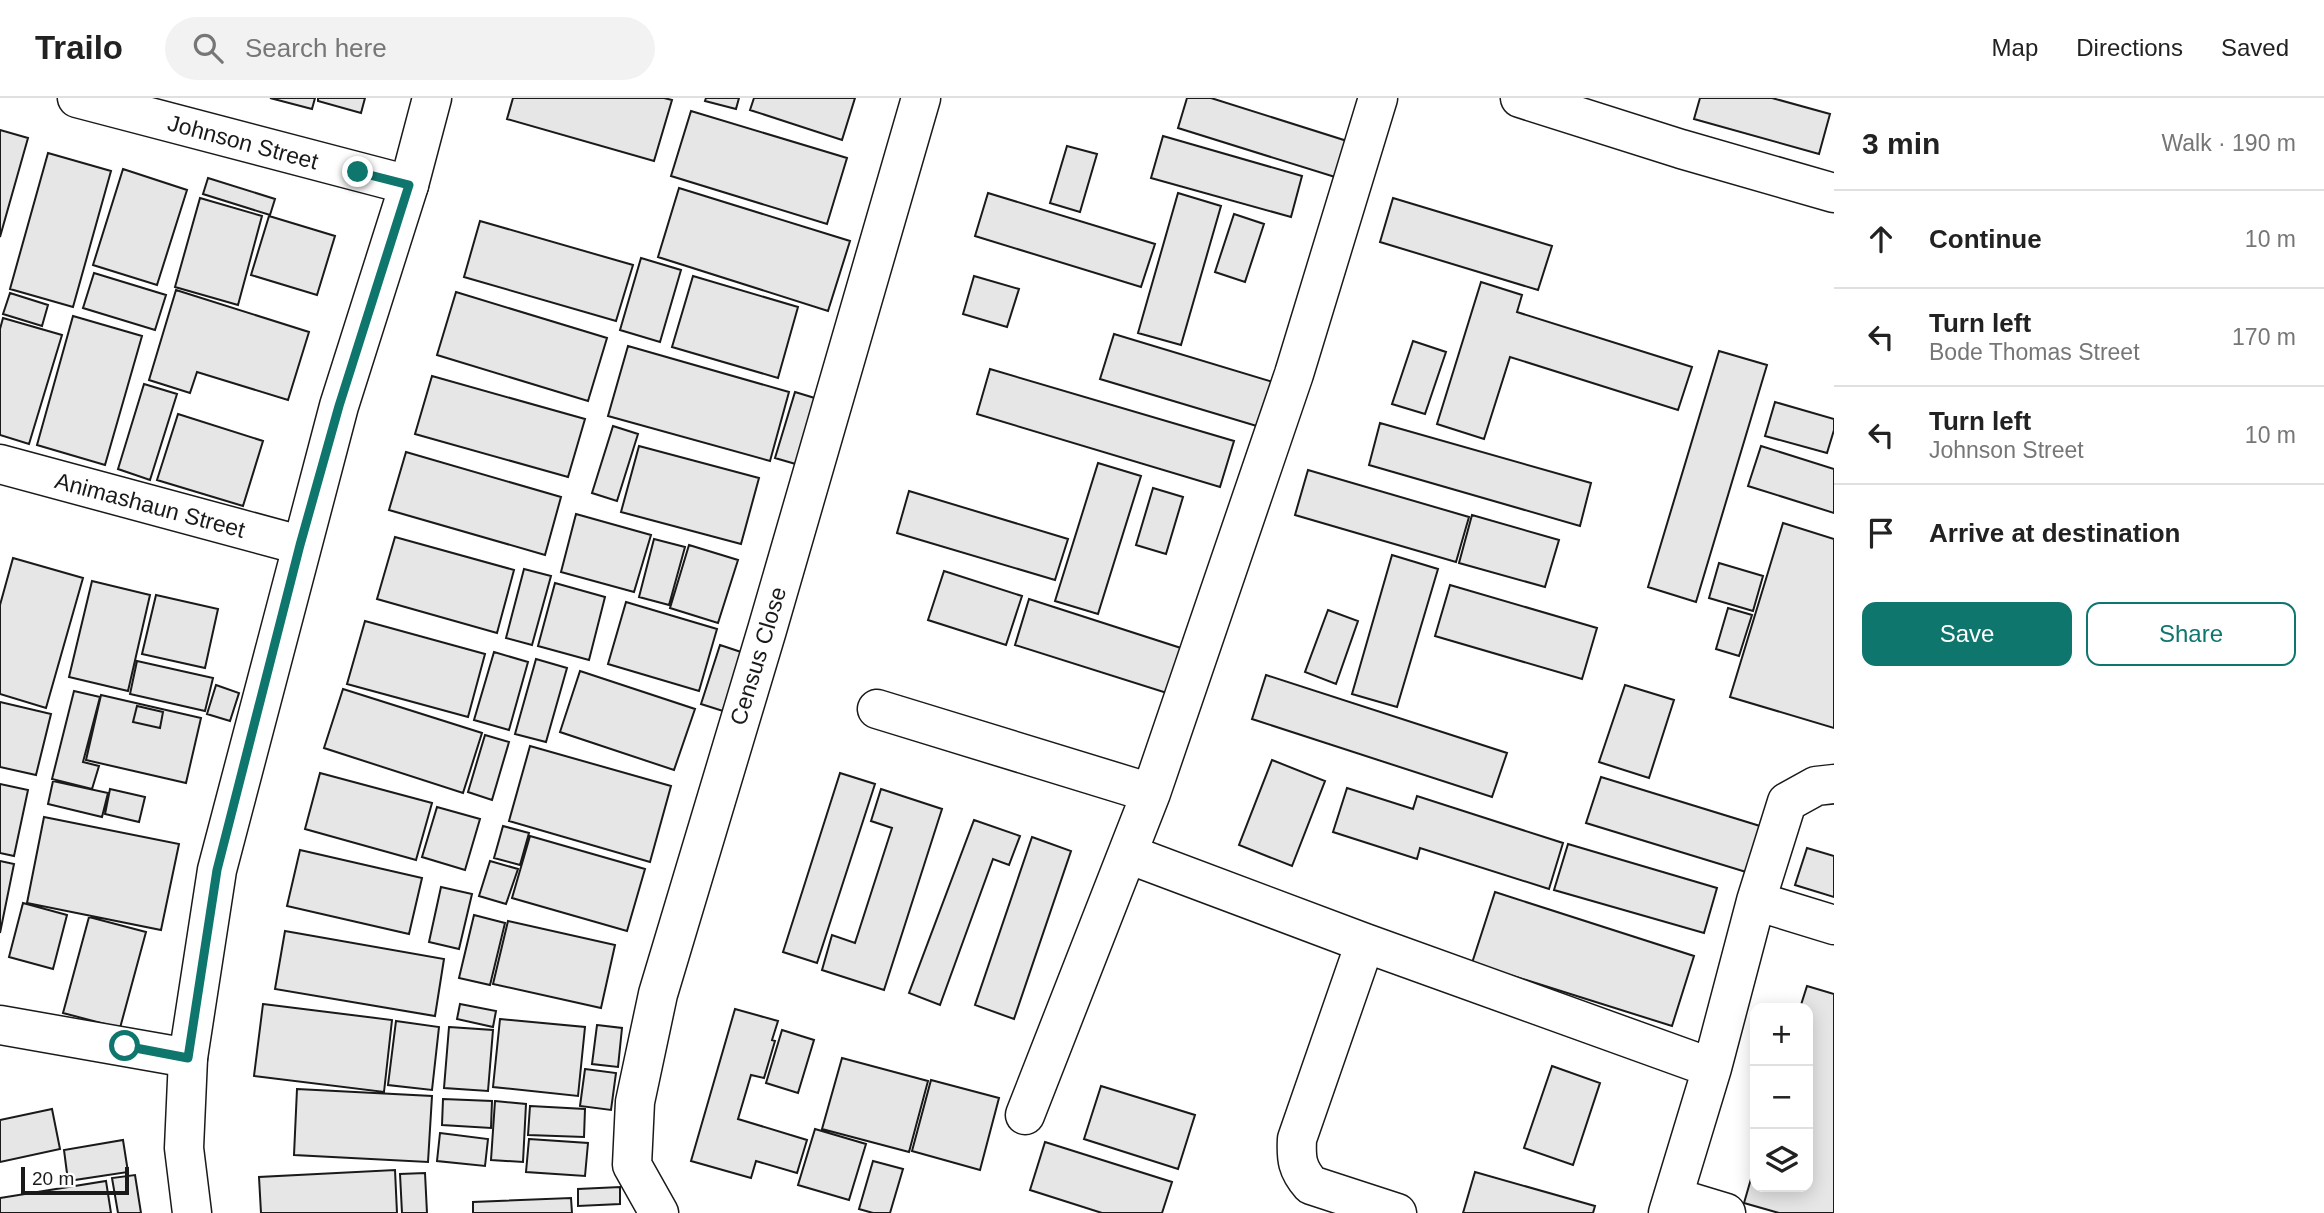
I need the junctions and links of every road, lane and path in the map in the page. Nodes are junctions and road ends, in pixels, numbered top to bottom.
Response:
1 (77, 98) edge
2 (432, 98) edge
3 (920, 98) edge
4 (1378, 98) edge
5 (1520, 98) edge
6 (1574, 106) edge
7 (409, 185) junction
8 (1834, 193) edge
9 (0, 464) edge
10 (300, 545) junction
11 (877, 709) dead end
12 (1834, 784) edge
13 (1152, 793) junction
14 (1128, 854) junction
15 (1756, 901) junction
16 (1834, 925) edge
17 (1365, 943) junction
18 (0, 1025) edge
19 (188, 1058) junction
20 (1712, 1069) junction
21 (1025, 1115) dead end
22 (1671, 1205) edge
23 (192, 1213) edge
24 (659, 1213) edge
25 (1398, 1213) edge
26 (1726, 1213) edge

1 - 7 street, Johnson Street
2 - 7 street
3 - 24 street, Census Close
4 - 13 street
5 - 6 street
6 - 8 street
7 - 10 street
9 - 10 street, Animashaun Street
10 - 19 street
11 - 13 street
12 - 15 street
13 - 14 street
14 - 17 street
14 - 21 street
15 - 16 street
15 - 20 street
17 - 20 street
17 - 25 street
18 - 19 street
19 - 23 street
20 - 22 street
22 - 26 street

